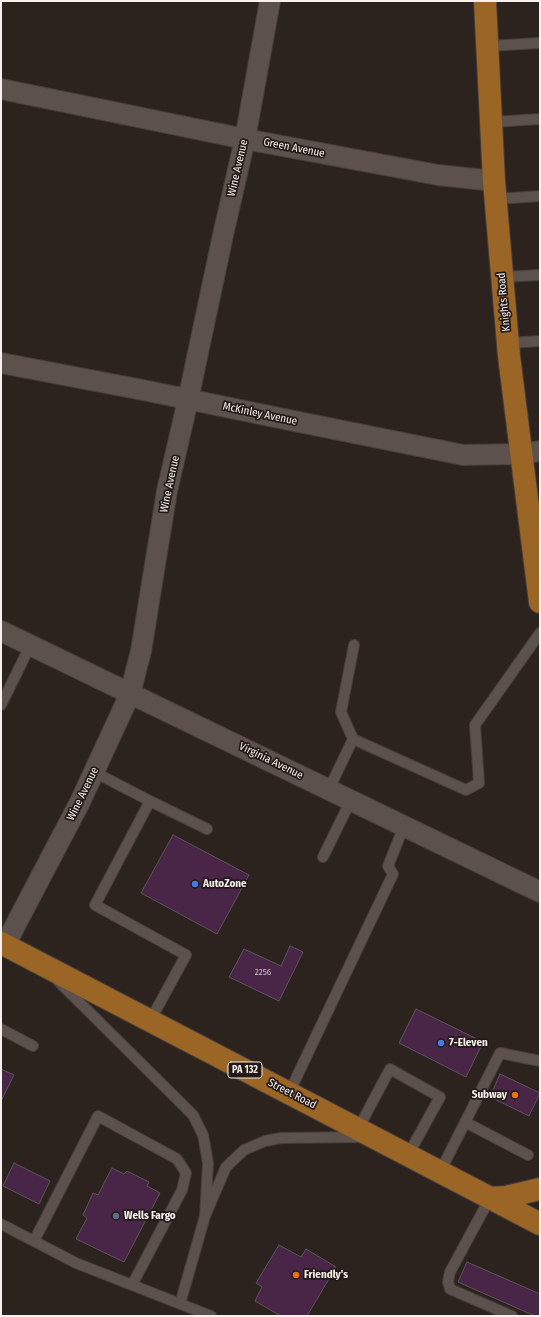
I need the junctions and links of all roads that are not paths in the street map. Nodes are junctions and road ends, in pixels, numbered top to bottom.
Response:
1 (270, 1) edge
2 (487, 1) edge
3 (540, 43) edge
4 (488, 46) junction
5 (1, 89) edge
6 (540, 120) edge
7 (492, 122) junction
8 (245, 139) junction
9 (495, 190) junction
10 (540, 196) edge
11 (540, 275) edge
12 (502, 277) junction
13 (540, 341) edge
14 (508, 343) junction
15 (1, 363) edge
16 (188, 400) junction
17 (530, 452) edge
18 (534, 504) edge
19 (538, 564) edge
20 (540, 598) edge
21 (1, 631) edge
22 (540, 633) edge
23 (354, 645) dead end
24 (30, 646) junction
25 (130, 694) junction
26 (1, 705) edge
27 (353, 739) junction
28 (94, 772) junction
29 (329, 789) junction
30 (351, 800) junction
31 (150, 801) junction
32 (404, 826) junction
33 (207, 830) dead end
34 (323, 857) dead end
35 (540, 892) edge
36 (3, 944) edge
37 (41, 964) junction
38 (150, 1021) junction
39 (1, 1029) edge
40 (33, 1046) dead end
41 (540, 1061) edge
42 (288, 1093) junction
43 (465, 1122) junction
44 (366, 1133) junction
45 (408, 1155) junction
46 (528, 1155) dead end
47 (440, 1172) junction
48 (540, 1189) edge
49 (490, 1198) junction
50 (205, 1216) junction
51 (1, 1224) edge
52 (540, 1224) edge
53 (34, 1241) junction
54 (132, 1285) junction
55 (180, 1304) junction
56 (211, 1316) edge
57 (512, 1316) edge

1 - 8 street, Wine Avenue
2 - 4 main road, Knights Road
3 - 4 lane
4 - 7 main road, Knights Road
5 - 8 street, Green Avenue
6 - 7 lane
7 - 9 main road, Knights Road
8 - 9 street, Green Avenue
8 - 16 street, Wine Avenue
9 - 10 lane
9 - 12 main road, Knights Road
11 - 12 lane
12 - 14 main road, Knights Road
13 - 14 lane
14 - 17 main road, Knights Road
15 - 16 street, McKinley Avenue
16 - 17 street, McKinley Avenue
16 - 25 street, Wine Avenue
17 - 18 main road, Knights Road
18 - 19 main road, Knights Road
19 - 20 main road, Knights Road
21 - 24 street, Virginia Avenue
22 - 27 lane
23 - 27 lane
24 - 25 street, Virginia Avenue
24 - 26 lane
25 - 28 street, Wine Avenue
25 - 29 street, Virginia Avenue
27 - 29 lane
28 - 31 lane
28 - 36 street, Wine Avenue
29 - 30 street, Virginia Avenue
30 - 32 street, Virginia Avenue
30 - 34 lane
31 - 33 lane
31 - 38 lane
32 - 35 street, Virginia Avenue
32 - 42 lane
36 - 37 main road, Street Road / PA 132
37 - 38 main road, Street Road / PA 132
37 - 50 lane
38 - 42 main road, Street Road / PA 132
39 - 40 lane
41 - 43 lane
42 - 44 main road, Street Road / PA 132
43 - 46 lane
43 - 47 lane
44 - 45 main road, Street Road / PA 132
44 - 45 lane
44 - 50 lane
45 - 47 main road, Street Road / PA 132
47 - 49 main road, Street Road / PA 132
48 - 49 main road
49 - 52 main road, Street Road / PA 132
49 - 57 lane
50 - 55 lane
51 - 53 lane
53 - 54 lane
53 - 54 lane
54 - 55 lane
55 - 56 lane

